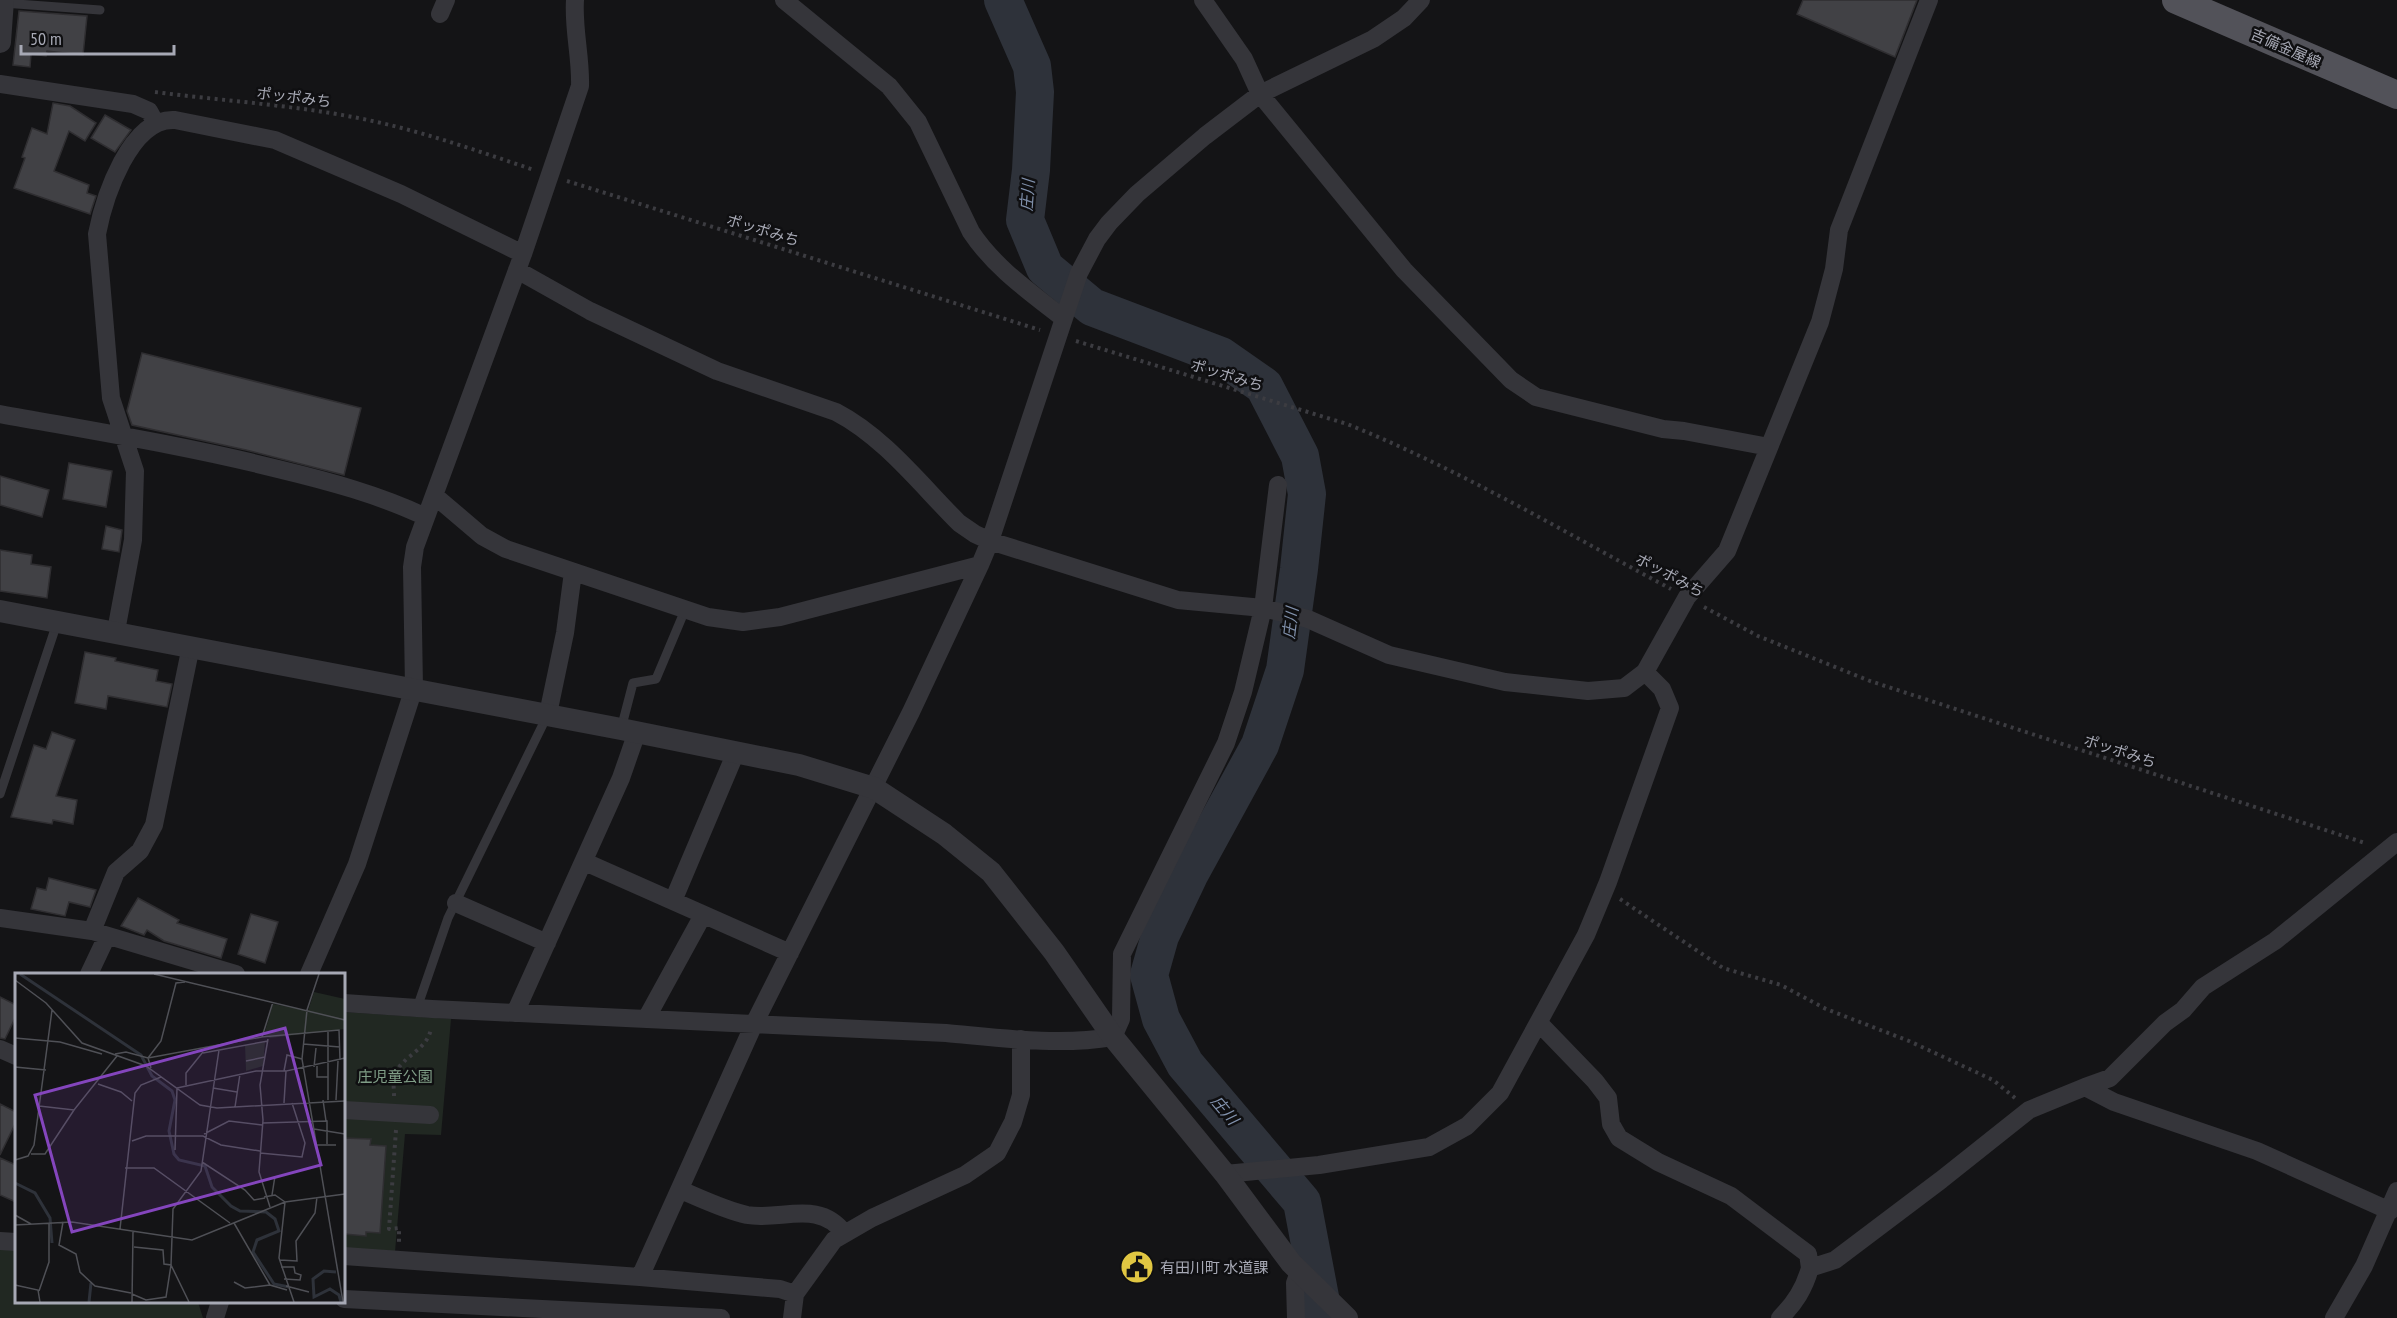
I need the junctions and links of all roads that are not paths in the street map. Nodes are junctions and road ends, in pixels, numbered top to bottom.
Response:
1 (575, 0) edge
2 (784, 0) edge
3 (1203, 0) edge
4 (1421, 0) edge
5 (1929, 0) edge
6 (2176, 0) edge
7 (3, 1) edge
8 (100, 10) dead end
9 (0, 42) edge
10 (0, 84) edge
11 (1260, 94) junction
12 (2397, 95) edge
13 (156, 122) junction
14 (520, 262) junction
15 (1060, 327) junction
16 (0, 414) edge
17 (125, 437) junction
18 (1769, 447) junction
19 (1278, 485) dead end
20 (435, 496) junction
21 (426, 517) junction
22 (990, 541) junction
23 (980, 565) junction
24 (573, 572) junction
25 (1263, 608) junction
26 (685, 610) junction
27 (0, 611) edge
28 (58, 621) junction
29 (116, 632) junction
30 (191, 646) junction
31 (1645, 672) junction
32 (414, 688) junction
33 (548, 714) junction
34 (629, 730) junction
35 (736, 752) junction
36 (874, 788) junction
37 (0, 794) edge
38 (2391, 846) edge
39 (585, 862) junction
40 (673, 901) junction
41 (456, 903) junction
42 (703, 915) junction
43 (0, 918) edge
44 (100, 934) junction
45 (547, 943) junction
46 (790, 953) junction
47 (90, 973) edge
48 (229, 973) edge
49 (310, 973) edge
50 (345, 1003) edge
51 (425, 1008) junction
52 (516, 1013) junction
53 (646, 1019) junction
54 (1539, 1023) junction
55 (754, 1024) junction
56 (1113, 1037) junction
57 (1021, 1039) junction
58 (0, 1049) edge
59 (15, 1056) edge
60 (2085, 1087) junction
61 (345, 1110) edge
62 (430, 1116) dead end
63 (1225, 1174) junction
64 (681, 1190) junction
65 (2397, 1191) edge
66 (2390, 1211) junction
67 (844, 1233) junction
68 (0, 1241) edge
69 (15, 1242) edge
70 (345, 1256) edge
71 (1810, 1268) junction
72 (1299, 1272) junction
73 (640, 1277) junction
74 (795, 1294) junction
75 (345, 1299) edge
76 (220, 1303) edge
77 (215, 1318) edge
78 (721, 1318) edge
79 (792, 1318) edge
80 (1296, 1318) edge
81 (1347, 1318) edge
82 (1780, 1318) edge
83 (2334, 1318) edge

1 - 14 street
2 - 15 street
3 - 11 street
4 - 11 street
5 - 18 street
6 - 12 main road, 吉備金屋線
7 - 8 lane
7 - 9 street
10 - 13 street
11 - 15 street
11 - 18 street
13 - 14 street
13 - 17 street
14 - 20 street
14 - 22 street
15 - 22 street
16 - 17 street
17 - 21 street
17 - 29 street
18 - 31 street
19 - 25 street
20 - 21 street
20 - 24 street
21 - 32 street
22 - 23 street
22 - 25 street
23 - 26 street
23 - 36 street
24 - 26 street
24 - 33 street
25 - 31 street
25 - 56 street
26 - 34 lane
27 - 28 street
28 - 29 street
28 - 37 lane
29 - 30 street
30 - 32 street
30 - 44 street
31 - 54 street
32 - 33 street
32 - 49 street
33 - 34 street
33 - 41 lane
34 - 35 street
34 - 39 street
35 - 36 street
35 - 40 street
36 - 46 street
36 - 56 street
38 - 60 street
39 - 40 street
39 - 45 street
40 - 42 street
41 - 45 street
41 - 51 lane
42 - 46 street
42 - 53 street
43 - 44 street
44 - 47 street
44 - 48 street
45 - 52 street
46 - 55 street
50 - 51 street
51 - 52 street
52 - 53 street
53 - 55 street
54 - 63 street
54 - 71 street
55 - 57 street
55 - 64 street
56 - 57 street
56 - 63 street
57 - 67 street
58 - 59 street
60 - 66 street
60 - 71 street
61 - 62 street
63 - 72 street
64 - 67 street
64 - 73 street
65 - 66 street
66 - 83 street
67 - 74 street
68 - 69 street
70 - 73 street
71 - 82 street
72 - 80 street
72 - 81 street
73 - 74 street
74 - 79 street
75 - 78 street
76 - 77 street

